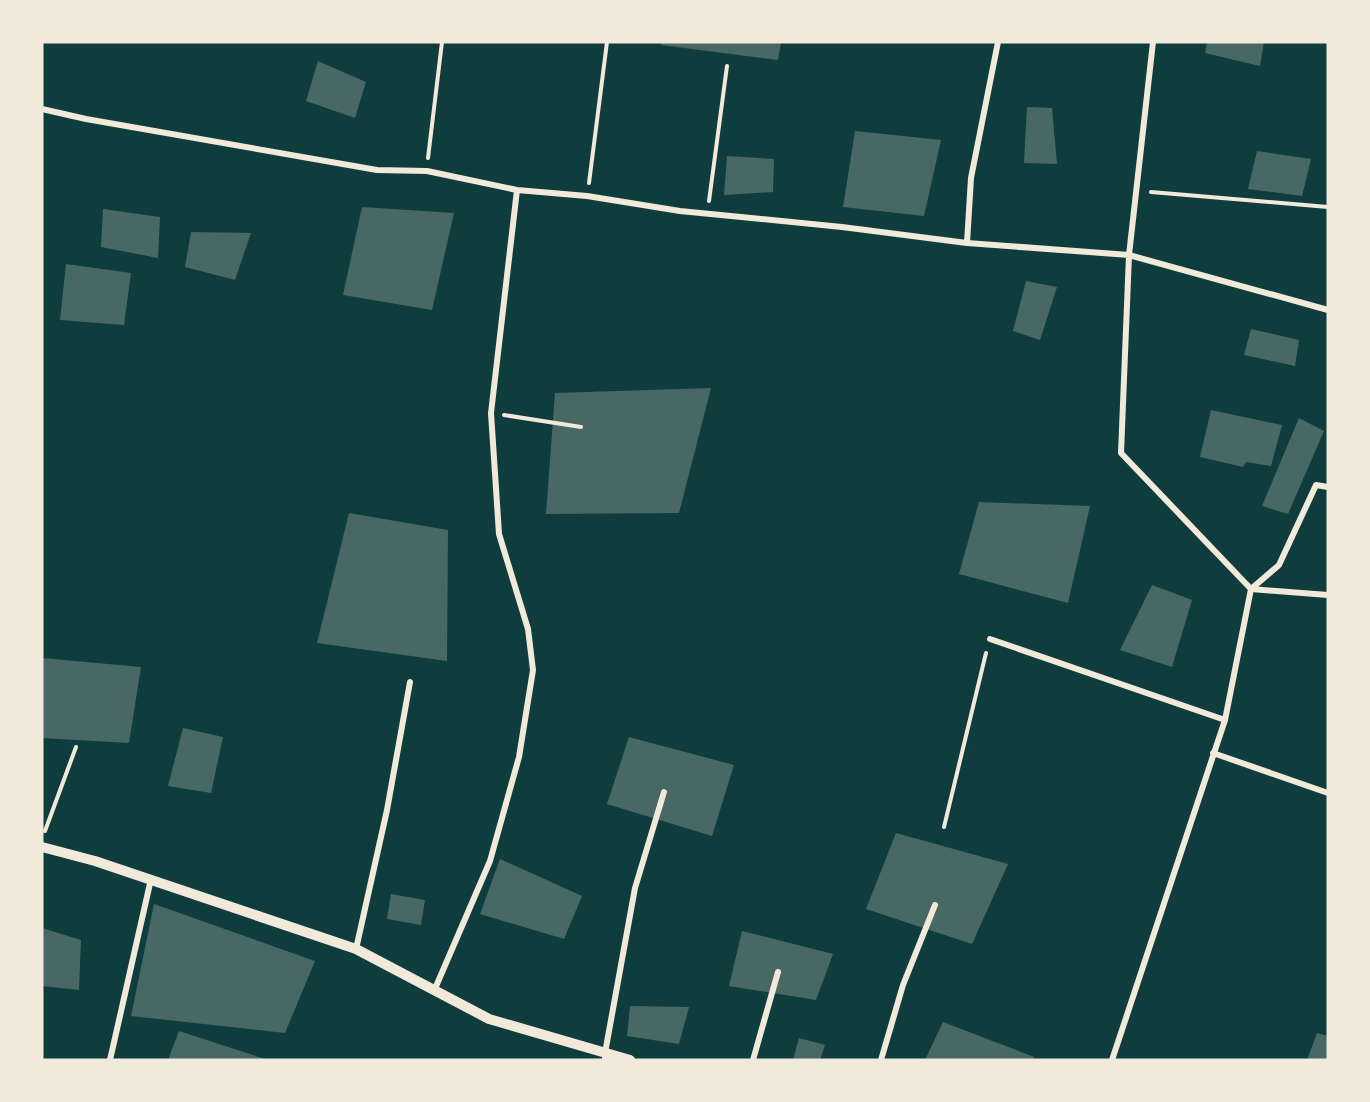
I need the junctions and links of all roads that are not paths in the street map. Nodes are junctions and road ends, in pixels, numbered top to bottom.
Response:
1 (998, 42) edge
2 (1153, 42) edge
3 (42, 109) edge
4 (517, 190) junction
5 (967, 243) junction
6 (1129, 255) junction
7 (1328, 310) edge
8 (1328, 487) edge
9 (1251, 589) junction
10 (1328, 595) edge
11 (990, 639) road end
12 (410, 682) dead end
13 (1225, 720) junction
14 (1213, 753) junction
15 (664, 792) dead end
16 (1328, 793) edge
17 (42, 847) edge
18 (151, 879) junction
19 (935, 905) dead end
20 (356, 949) junction
21 (778, 972) dead end
22 (434, 991) junction
23 (605, 1056) edge
24 (110, 1060) edge
25 (630, 1060) edge
26 (753, 1060) edge
27 (881, 1060) edge
28 (1112, 1060) edge

1 - 5 street
2 - 6 street
3 - 4 street
4 - 5 street
4 - 22 street
5 - 6 street
6 - 7 street
6 - 9 street
8 - 9 street
9 - 10 street
9 - 13 street
11 - 13 street
12 - 20 street
13 - 14 street
14 - 16 street
14 - 28 street
15 - 23 street
17 - 18 street
18 - 20 street
18 - 24 street
19 - 27 street
20 - 22 street
21 - 26 street
22 - 23 street
23 - 25 street

